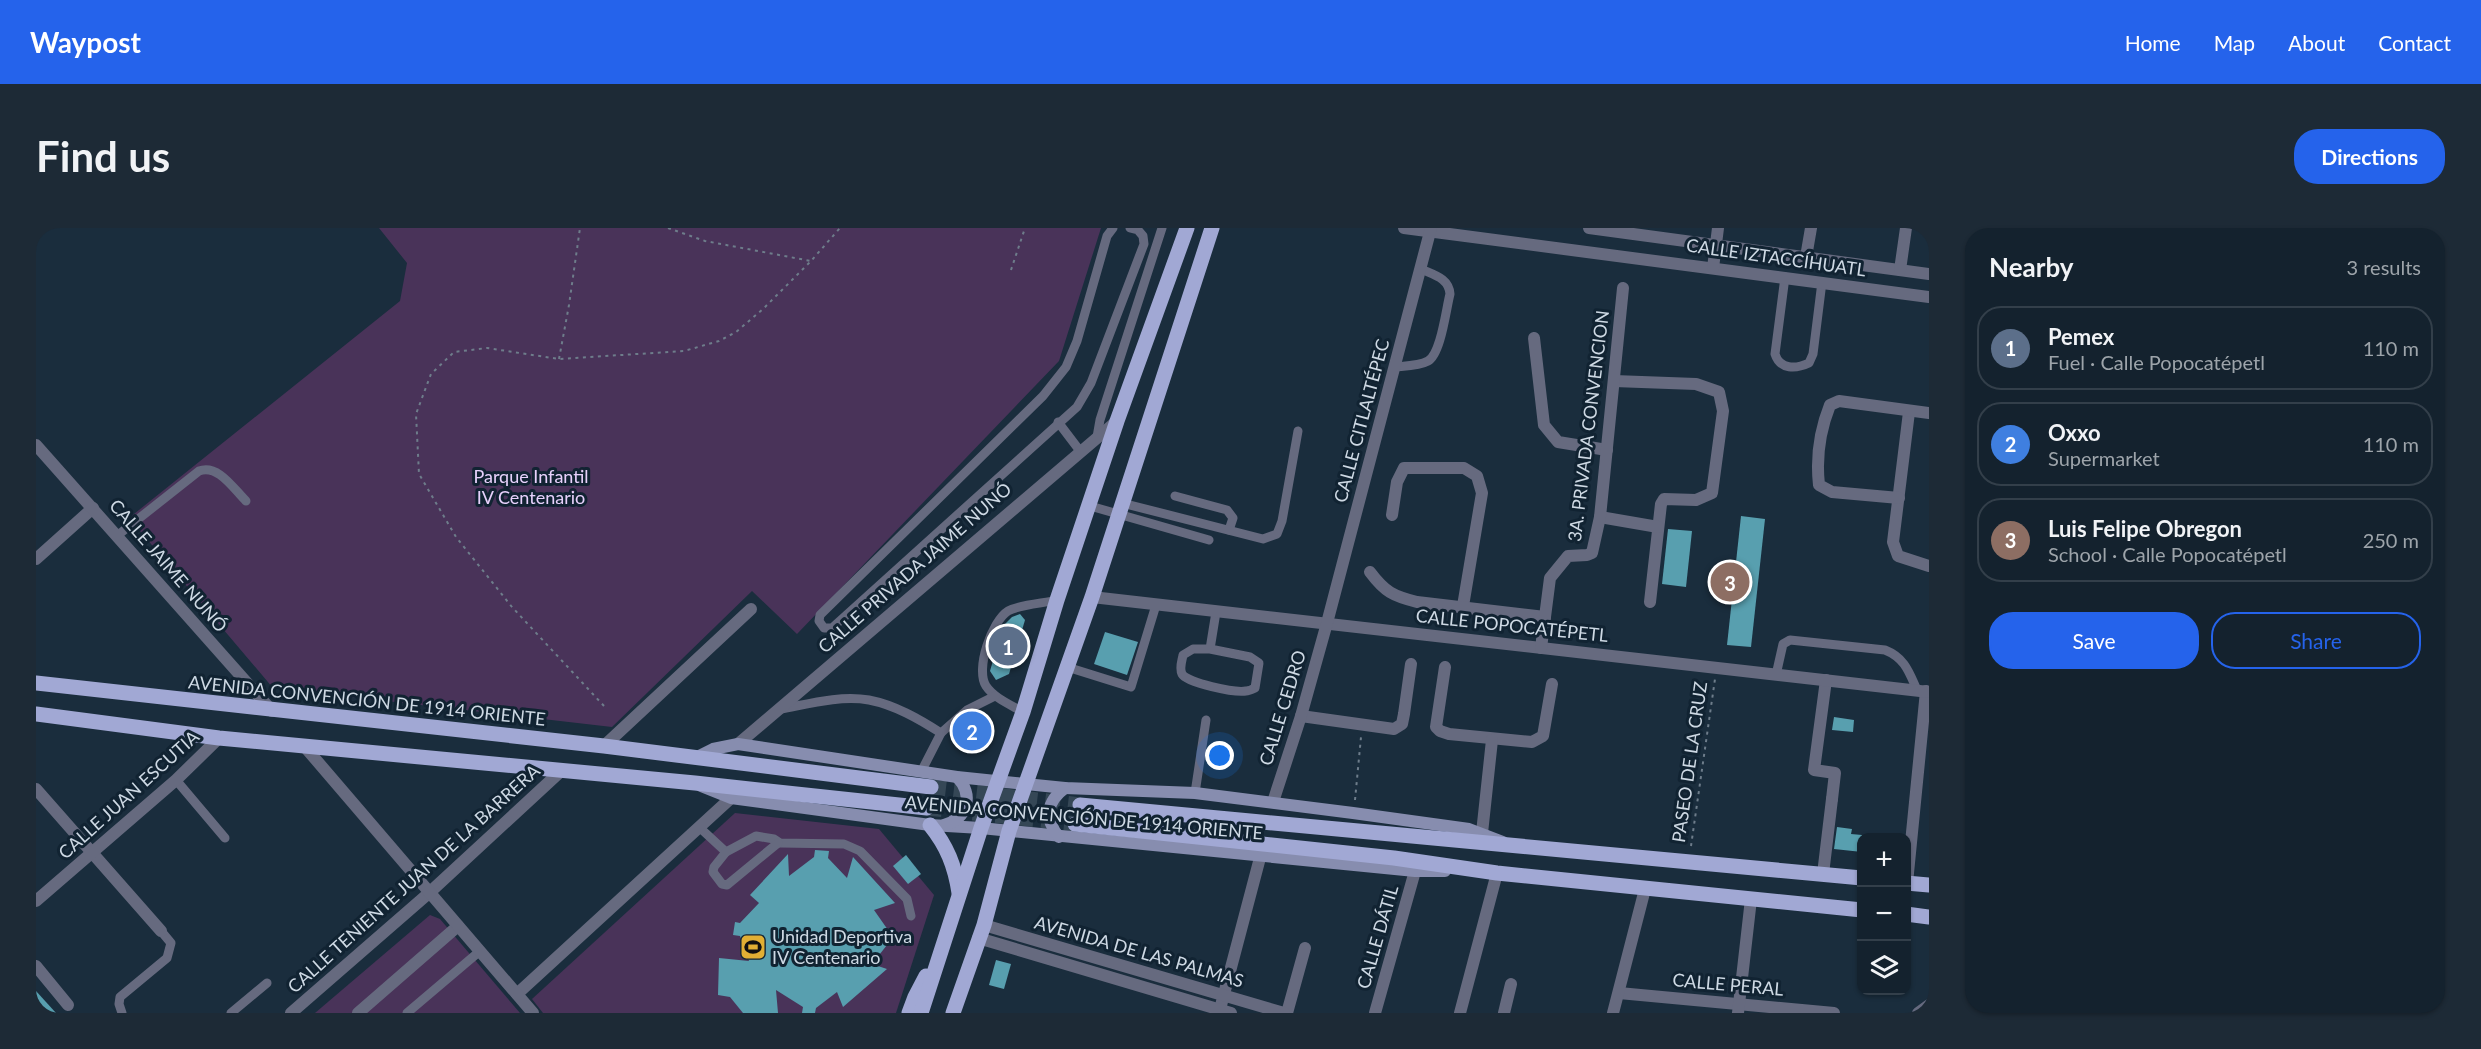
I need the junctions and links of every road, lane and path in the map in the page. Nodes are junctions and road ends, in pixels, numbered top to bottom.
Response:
1 (580, 228) edge
2 (669, 228) edge
3 (840, 228) edge
4 (1025, 228) edge
5 (1113, 228) edge
6 (1130, 228) edge
7 (1162, 228) edge
8 (1186, 228) edge
9 (1212, 228) edge
10 (1404, 228) edge
11 (1589, 228) edge
12 (1718, 228) edge
13 (1811, 228) edge
14 (1906, 228) edge
15 (1607, 229) edge
16 (1431, 230) edge
17 (1716, 245) junction
18 (1806, 258) junction
19 (811, 261) junction
20 (1421, 268) junction
21 (1713, 268) junction
22 (1011, 270) dead end
23 (1900, 270) junction
24 (1929, 274) edge
25 (1785, 277) junction
26 (1822, 282) junction
27 (1623, 288) dead end
28 (1929, 297) edge
29 (1534, 338) dead end
30 (559, 359) junction
31 (1395, 367) junction
32 (1614, 381) junction
33 (1910, 412) junction
34 (1929, 413) edge
35 (1117, 421) junction
36 (1058, 422) junction
37 (1298, 431) dead end
38 (1097, 437) junction
39 (36, 445) edge
40 (1607, 450) junction
41 (1080, 451) junction
42 (1175, 496) dead end
43 (1899, 498) junction
44 (246, 501) dead end
45 (1090, 506) junction
46 (93, 508) junction
47 (1120, 509) junction
48 (1392, 515) dead end
49 (1600, 517) junction
50 (1658, 527) junction
51 (1229, 530) junction
52 (117, 535) junction
53 (1209, 540) dead end
54 (36, 559) edge
55 (1929, 566) edge
56 (1370, 572) dead end
57 (1092, 597) junction
58 (1057, 600) junction
59 (1650, 602) dead end
60 (1156, 605) junction
61 (1463, 606) junction
62 (751, 609) dead end
63 (1216, 612) junction
64 (1545, 617) junction
65 (1327, 623) junction
66 (1541, 648) junction
67 (1210, 649) junction
68 (1411, 663) dead end
69 (1067, 667) junction
70 (1445, 667) dead end
71 (1717, 668) junction
72 (1776, 675) junction
73 (1826, 680) junction
74 (36, 683) edge
75 (1552, 684) dead end
76 (1924, 691) edge
77 (995, 696) junction
78 (604, 706) dead end
79 (779, 709) junction
80 (272, 711) junction
81 (1023, 712) junction
82 (38, 715) edge
83 (1301, 716) junction
84 (1206, 720) dead end
85 (1362, 725) junction
86 (941, 733) junction
87 (219, 738) junction
88 (1492, 740) junction
89 (738, 744) junction
90 (305, 747) junction
91 (604, 747) junction
92 (694, 759) junction
93 (561, 771) junction
94 (921, 772) junction
95 (957, 777) junction
96 (177, 780) junction
97 (999, 781) junction
98 (695, 783) junction
99 (1026, 784) junction
100 (931, 788) tunnel mouth
101 (1065, 788) junction
102 (36, 789) edge
103 (1195, 793) junction
104 (730, 798) junction
105 (1273, 802) junction
106 (1080, 805) tunnel mouth
107 (927, 808) tunnel mouth
108 (1353, 813) junction
109 (1075, 824) tunnel mouth
110 (937, 825) junction
111 (699, 827) junction
112 (981, 828) junction
113 (1009, 831) junction
114 (1482, 833) junction
115 (1059, 837) junction
116 (225, 838) dead end
117 (1911, 838) edge
118 (778, 843) junction
119 (1510, 846) junction
120 (726, 852) junction
121 (94, 853) junction
122 (1261, 854) junction
123 (1689, 861) junction
124 (1474, 870) junction
125 (1415, 871) junction
126 (1497, 873) junction
127 (1823, 874) junction
128 (1857, 877) edge
129 (1911, 883) edge
130 (1929, 885) edge
131 (1645, 889) junction
132 (429, 893) junction
133 (959, 895) junction
134 (1751, 899) junction
135 (36, 901) edge
136 (1857, 910) edge
137 (1911, 915) edge
138 (911, 916) dead end
139 (1929, 917) edge
140 (458, 926) junction
141 (161, 931) joint
142 (981, 931) junction
143 (1305, 948) dead end
144 (480, 951) junction
145 (936, 965) junction
146 (36, 966) edge
147 (267, 983) dead end
148 (963, 983) junction
149 (1511, 984) dead end
150 (1619, 993) junction
151 (517, 994) junction
152 (1223, 995) junction
153 (68, 1005) dead end
154 (1929, 1005) edge
155 (1738, 1008) edge
156 (1223, 1012) edge
157 (122, 1013) edge
158 (231, 1013) edge
159 (291, 1013) edge
160 (358, 1013) edge
161 (407, 1013) edge
162 (533, 1013) edge
163 (909, 1013) edge
164 (921, 1013) edge
165 (953, 1013) edge
166 (962, 1013) edge
167 (1286, 1013) edge
168 (1374, 1013) edge
169 (1460, 1013) edge
170 (1504, 1013) edge
171 (1613, 1013) edge
172 (1834, 1013) edge
173 (1918, 1013) edge

1 - 30 path
2 - 19 path
3 - 19 path
4 - 22 path
5 - 36 lane
6 - 36 lane
7 - 38 lane
8 - 35 main road
9 - 47 main road
10 - 16 street, CALLE IZTACCÍHUATL
11 - 15 street, CALLE IZTACCÍHUATL
12 - 17 street
13 - 18 street
14 - 23 street
15 - 17 street, CALLE IZTACCÍHUATL
16 - 20 street, CALLE CITLALTÉPEC
16 - 21 street, CALLE IZTACCÍHUATL
17 - 18 street, CALLE IZTACCÍHUATL
17 - 21 street
18 - 23 street, CALLE IZTACCÍHUATL
19 - 30 path
20 - 31 street, CALLE CITLALTÉPEC
20 - 31 lane
21 - 25 street, CALLE IZTACCÍHUATL
23 - 24 street, CALLE IZTACCÍHUATL
25 - 26 street, CALLE IZTACCÍHUATL
25 - 26 lane
26 - 28 street, CALLE IZTACCÍHUATL
27 - 32 street, 3A. PRIVADA CONVENCION
29 - 40 street
30 - 78 path
31 - 65 street, CALLE CITLALTÉPEC
32 - 40 street, 3A. PRIVADA CONVENCION
32 - 50 street
33 - 34 street
33 - 43 street
33 - 43 street
35 - 38 street, CALLE PRIVADA JAIME NUNÓ
35 - 45 main road
36 - 41 lane
37 - 51 lane
38 - 41 street, CALLE PRIVADA JAIME NUNÓ
39 - 46 street, CALLE JAIME NUNÓ
40 - 49 street, 3A. PRIVADA CONVENCION
41 - 79 street, CALLE PRIVADA JAIME NUNÓ
42 - 51 lane
43 - 55 street
44 - 52 lane
45 - 47 lane
45 - 58 main road
46 - 52 street, CALLE JAIME NUNÓ
46 - 54 street
47 - 51 lane
47 - 53 lane
47 - 57 main road
48 - 61 street
49 - 50 street
49 - 64 street, 3A. PRIVADA CONVENCION
50 - 59 street
52 - 80 street, CALLE JAIME NUNÓ
56 - 61 street
57 - 60 street, CALLE POPOCATÉPETL
57 - 69 main road
58 - 77 lane
58 - 81 main road
60 - 63 street, CALLE POPOCATÉPETL
60 - 69 lane
61 - 64 street
62 - 91 street
63 - 65 street, CALLE POPOCATÉPETL
63 - 67 lane
64 - 66 street, 3A. PRIVADA CONVENCION
65 - 66 street, CALLE POPOCATÉPETL
65 - 83 street, CALLE CEDRO
66 - 71 street, CALLE POPOCATÉPETL
67 - 67 lane
68 - 85 street
69 - 99 main road
70 - 88 street
71 - 72 street, CALLE POPOCATÉPETL
71 - 123 path, PASEO DE LA CRUZ
72 - 73 street, CALLE POPOCATÉPETL
72 - 76 lane
73 - 76 street, CALLE POPOCATÉPETL
73 - 127 street
74 - 80 main road, AVENIDA CONVENCIÓN DE 1914 ORIENTE
75 - 88 street
76 - 117 street
77 - 81 lane
77 - 86 lane
79 - 86 lane
79 - 89 street, CALLE PRIVADA JAIME NUNÓ
80 - 91 main road, AVENIDA CONVENCIÓN DE 1914 ORIENTE
81 - 97 main road
82 - 87 main road, AVENIDA CONVENCIÓN DE 1914 ORIENTE
83 - 85 street
83 - 105 street, CALLE CEDRO
84 - 103 lane
85 - 108 path
86 - 94 lane
87 - 90 main road, AVENIDA CONVENCIÓN DE 1914 ORIENTE
87 - 96 street, CALLE JUAN ESCUTIA
88 - 114 street
89 - 92 main road, AVENIDA CONVENCIÓN DE 1914 ORIENTE
89 - 94 main road, AVENIDA CONVENCIÓN DE 1914 ORIENTE
90 - 93 main road, AVENIDA CONVENCIÓN DE 1914 ORIENTE
90 - 132 street
91 - 92 main road, AVENIDA CONVENCIÓN DE 1914 ORIENTE
92 - 100 main road, AVENIDA CONVENCIÓN DE 1914 ORIENTE
93 - 98 main road, AVENIDA CONVENCIÓN DE 1914 ORIENTE
93 - 132 street, CALLE TENIENTE JUAN DE LA BARRERA
94 - 95 main road, AVENIDA CONVENCIÓN DE 1914 ORIENTE
95 - 97 main road, AVENIDA CONVENCIÓN DE 1914 ORIENTE
95 - 110 main road
96 - 116 lane
96 - 121 street, CALLE JUAN ESCUTIA
97 - 99 main road, AVENIDA CONVENCIÓN DE 1914 ORIENTE
97 - 112 main road
98 - 104 main road, AVENIDA CONVENCIÓN DE 1914 ORIENTE
98 - 107 main road, AVENIDA CONVENCIÓN DE 1914 ORIENTE
99 - 101 main road, AVENIDA CONVENCIÓN DE 1914 ORIENTE
99 - 113 main road
101 - 103 main road, AVENIDA CONVENCIÓN DE 1914 ORIENTE
101 - 115 main road
102 - 121 street
103 - 105 main road, AVENIDA CONVENCIÓN DE 1914 ORIENTE
104 - 110 main road, AVENIDA CONVENCIÓN DE 1914 ORIENTE
104 - 111 street
105 - 108 main road, AVENIDA CONVENCIÓN DE 1914 ORIENTE
106 - 119 main road, AVENIDA CONVENCIÓN DE 1914 ORIENTE
108 - 114 main road, AVENIDA CONVENCIÓN DE 1914 ORIENTE
109 - 124 main road, AVENIDA CONVENCIÓN DE 1914 ORIENTE
110 - 112 main road, AVENIDA CONVENCIÓN DE 1914 ORIENTE
110 - 133 main road
111 - 120 lane
111 - 151 street
112 - 113 main road, AVENIDA CONVENCIÓN DE 1914 ORIENTE
112 - 133 main road
113 - 115 main road, AVENIDA CONVENCIÓN DE 1914 ORIENTE
113 - 142 main road
114 - 119 main road, AVENIDA CONVENCIÓN DE 1914 ORIENTE
115 - 122 main road, AVENIDA CONVENCIÓN DE 1914 ORIENTE
118 - 120 lane
118 - 120 lane
118 - 138 lane
119 - 123 main road, AVENIDA CONVENCIÓN DE 1914 ORIENTE
121 - 135 street, CALLE JUAN ESCUTIA
121 - 141 street
122 - 125 main road, AVENIDA CONVENCIÓN DE 1914 ORIENTE
122 - 152 street
123 - 127 main road, AVENIDA CONVENCIÓN DE 1914 ORIENTE
124 - 125 main road, AVENIDA CONVENCIÓN DE 1914 ORIENTE
124 - 126 main road, AVENIDA CONVENCIÓN DE 1914 ORIENTE
125 - 168 street, CALLE DÁTIL
126 - 131 main road, AVENIDA CONVENCIÓN DE 1914 ORIENTE
126 - 169 street
127 - 128 main road, AVENIDA CONVENCIÓN DE 1914 ORIENTE
129 - 130 main road
131 - 134 main road, AVENIDA CONVENCIÓN DE 1914 ORIENTE
131 - 150 street
132 - 140 street
132 - 159 street, CALLE TENIENTE JUAN DE LA BARRERA
133 - 145 main road
134 - 136 main road, AVENIDA CONVENCIÓN DE 1914 ORIENTE
134 - 155 street
137 - 139 main road
140 - 144 street
140 - 160 street
141 - 157 lane
142 - 148 main road
142 - 152 street, AVENIDA DE LAS PALMAS
142 - 156 street, AVENIDA DE LAS PALMAS
143 - 167 street
144 - 151 street
144 - 161 lane
145 - 163 main road
145 - 164 main road
146 - 153 street
147 - 158 lane
148 - 165 main road
148 - 166 street
149 - 170 street
150 - 155 street, CALLE PERAL
150 - 171 street
151 - 162 street
152 - 156 street
152 - 167 street, AVENIDA DE LAS PALMAS
154 - 173 street
155 - 172 street, CALLE PERAL

